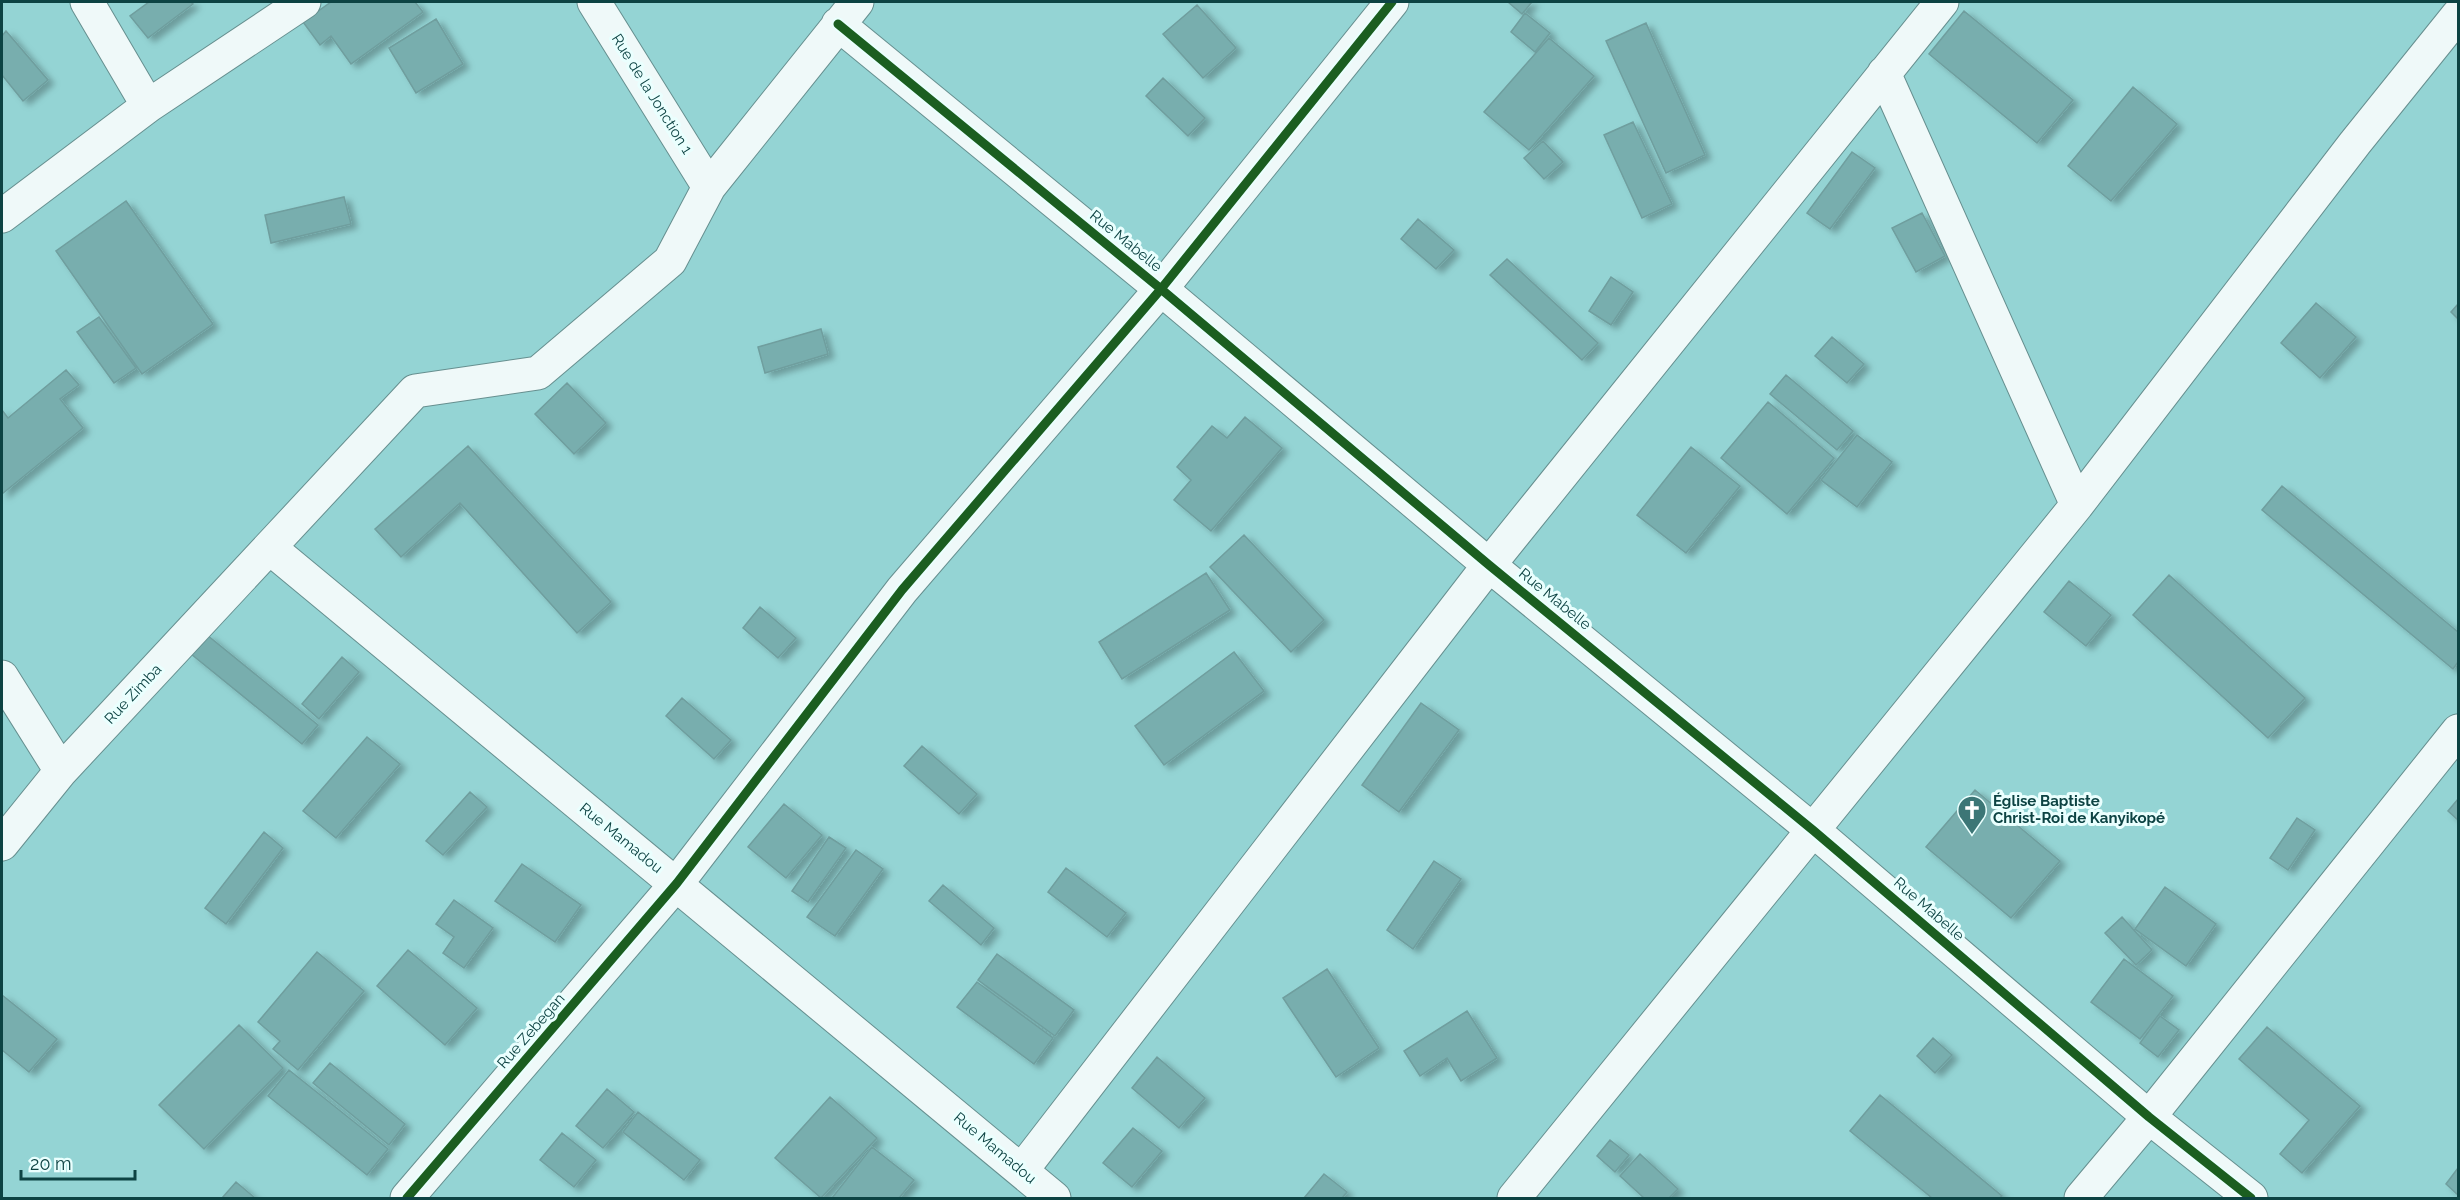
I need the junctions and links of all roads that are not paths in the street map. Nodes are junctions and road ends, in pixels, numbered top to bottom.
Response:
1 (87, 2) edge
2 (304, 2) edge
3 (594, 2) edge
4 (1392, 2) edge
5 (1942, 2) edge
6 (848, 13) edge
7 (2458, 15) edge
8 (1884, 73) junction
9 (148, 106) junction
10 (710, 187) junction
11 (2, 216) edge
12 (1161, 289) junction
13 (2077, 505) junction
14 (270, 548) junction
15 (1489, 565) junction
16 (2, 677) edge
17 (2458, 731) edge
18 (61, 771) junction
19 (1814, 831) junction
20 (2, 844) edge
21 (676, 883) junction
22 (2149, 1117) junction
23 (1022, 1170) junction
24 (421, 1194) edge
25 (1054, 1198) edge
26 (1514, 1198) edge
27 (2081, 1198) edge
28 (2251, 1198) edge

1 - 9 street
2 - 9 street
3 - 10 street, Rue de la Jonction 1
4 - 12 street, Rue Zebegan
5 - 8 street
6 - 10 street, Rue Zimba
6 - 12 street, Rue Mabelle
7 - 13 street
8 - 13 street
8 - 15 street
9 - 11 street
10 - 14 street, Rue Zimba
12 - 15 street, Rue Mabelle
12 - 21 street, Rue Zebegan
13 - 19 street
14 - 18 street, Rue Zimba
14 - 21 street, Rue Mamadou
15 - 19 street, Rue Mabelle
15 - 23 street
16 - 18 street
17 - 22 street
18 - 20 street, Rue Zimba
19 - 22 street, Rue Mabelle
19 - 26 street
21 - 23 street, Rue Mamadou
21 - 24 street, Rue Zebegan
22 - 27 street
22 - 28 street, Rue Mabelle
23 - 25 street, Rue Mamadou

